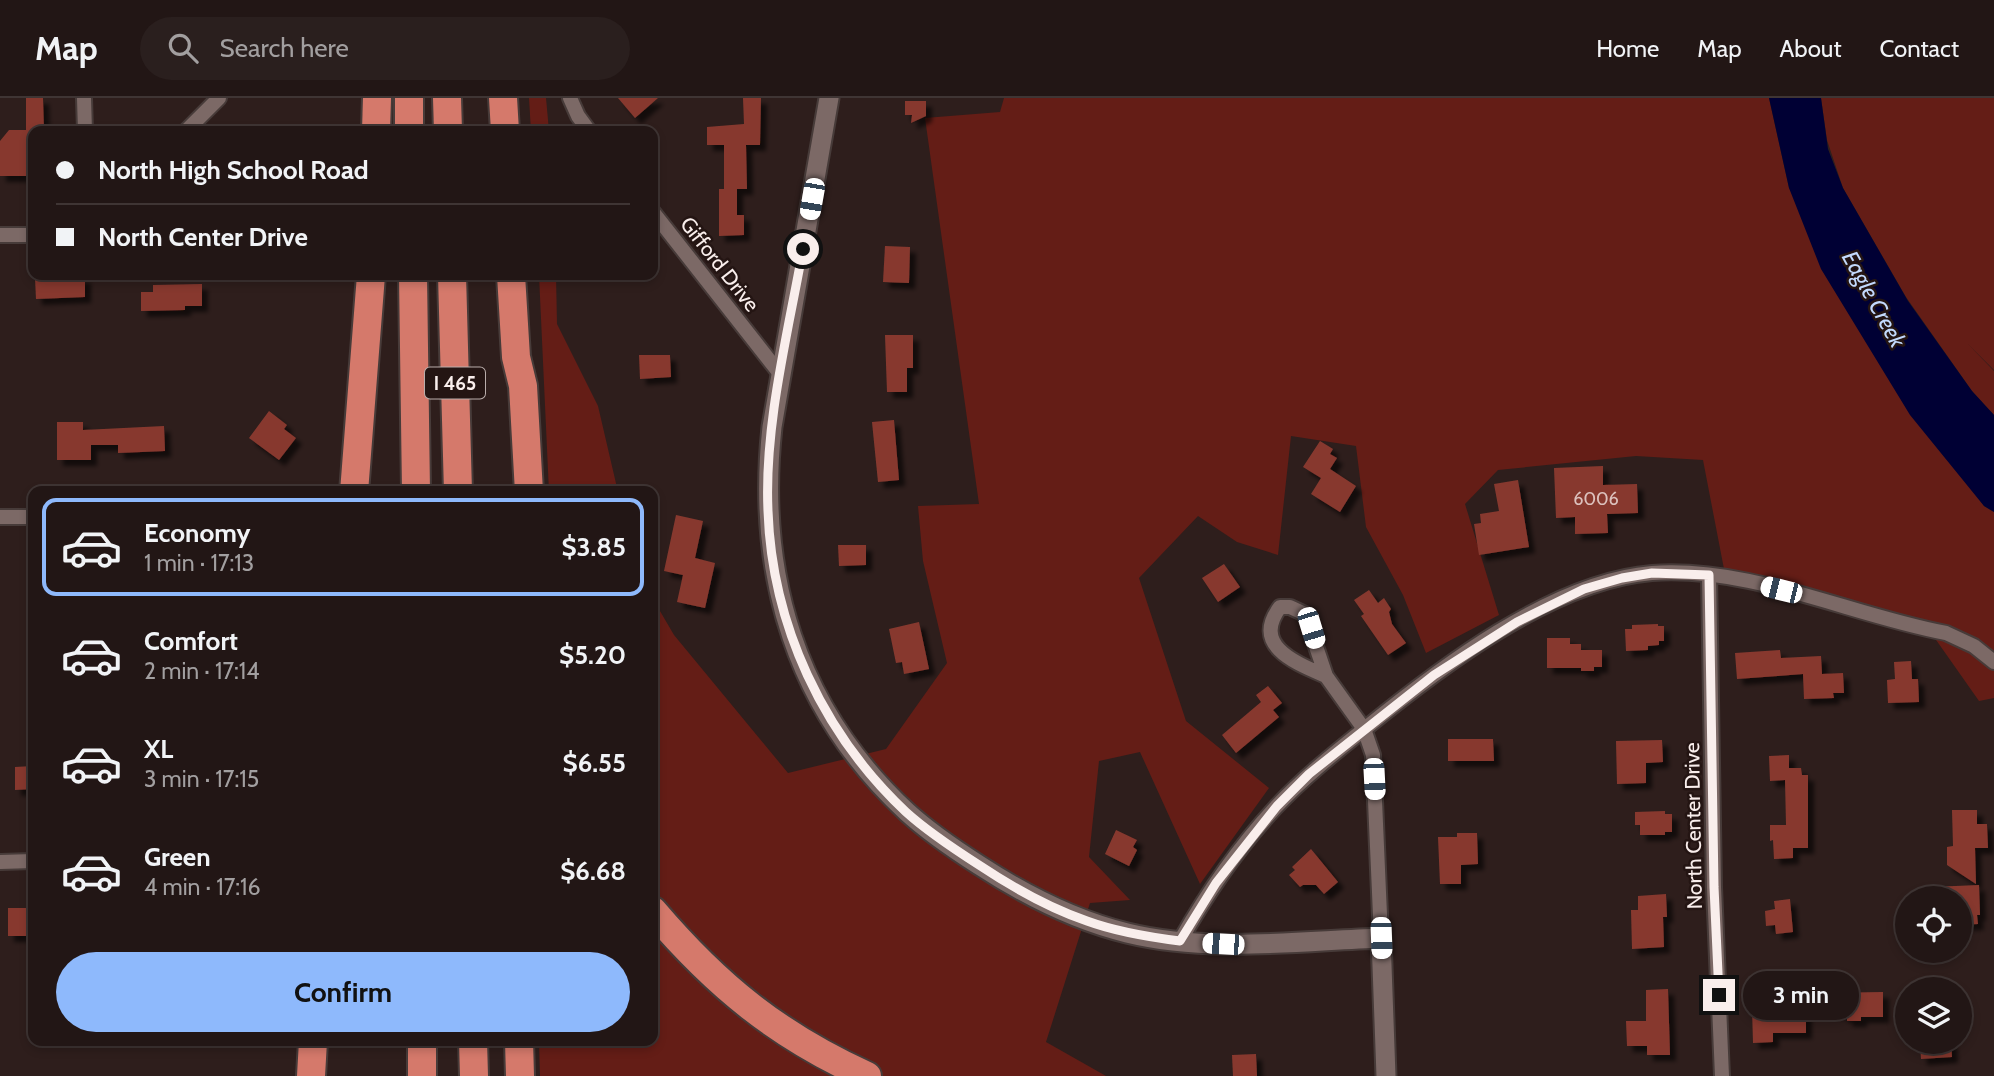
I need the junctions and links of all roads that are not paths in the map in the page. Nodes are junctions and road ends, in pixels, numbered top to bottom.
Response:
1 (84, 98) edge
2 (219, 98) edge
3 (377, 98) edge
4 (409, 98) edge
5 (447, 98) edge
6 (503, 98) edge
7 (570, 98) edge
8 (829, 98) edge
9 (85, 126) edge
10 (191, 126) edge
11 (376, 126) edge
12 (409, 126) edge
13 (448, 126) edge
14 (505, 126) edge
15 (585, 126) edge
16 (658, 218) edge
17 (0, 235) edge
18 (28, 235) edge
19 (371, 280) edge
20 (413, 280) edge
21 (452, 280) edge
22 (512, 280) edge
23 (516, 357) junction
24 (781, 375) junction
25 (354, 486) edge
26 (416, 486) edge
27 (458, 486) edge
28 (513, 486) edge
29 (528, 486) edge
30 (0, 517) edge
31 (28, 517) edge
32 (1709, 575) junction
33 (1994, 662) edge
34 (1326, 676) junction
35 (1364, 729) junction
36 (28, 861) edge
37 (0, 862) edge
38 (658, 916) edge
39 (1381, 938) junction
40 (1180, 941) junction
41 (313, 1046) edge
42 (422, 1046) edge
43 (473, 1046) edge
44 (519, 1046) edge
45 (310, 1076) edge
46 (422, 1076) edge
47 (474, 1076) edge
48 (520, 1076) edge
49 (867, 1076) edge
50 (1386, 1076) edge
51 (1722, 1076) edge

1 - 9 street
2 - 10 street
3 - 11 highway
4 - 12 highway
5 - 13 highway
6 - 14 highway
7 - 15 street
8 - 24 street
16 - 24 street, Gifford Drive
17 - 18 street
19 - 25 highway
20 - 26 highway, I 465
21 - 27 highway, I 465
22 - 23 highway
23 - 28 highway
23 - 29 highway
24 - 40 street
30 - 31 street
32 - 33 street
32 - 35 street
32 - 51 street, North Center Drive
34 - 34 street
34 - 35 street
35 - 39 street
35 - 40 street
36 - 37 street
38 - 49 highway
39 - 40 street
39 - 50 street
41 - 45 highway
42 - 46 highway
43 - 47 highway
44 - 48 highway

